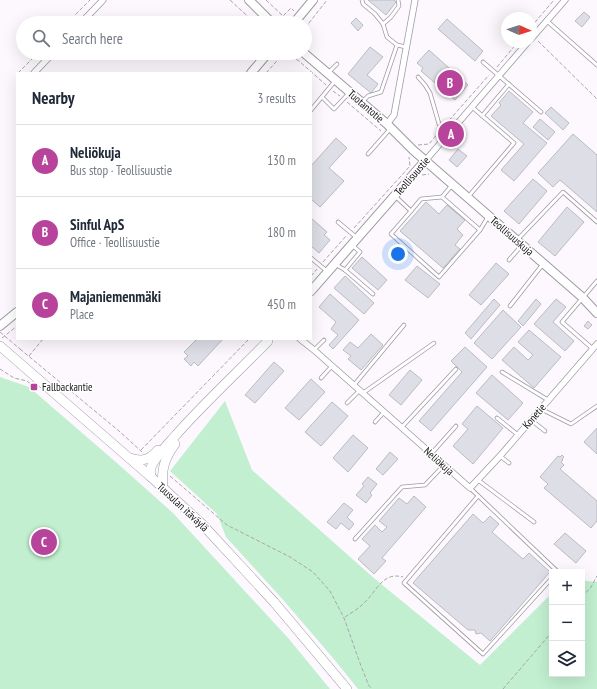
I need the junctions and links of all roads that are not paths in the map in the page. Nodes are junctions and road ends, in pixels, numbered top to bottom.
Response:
1 (103, 0) edge
2 (249, 0) edge
3 (313, 0) edge
4 (362, 0) edge
5 (398, 0) edge
6 (415, 0) edge
7 (564, 0) edge
8 (88, 16) edge
9 (265, 16) edge
10 (300, 16) edge
11 (547, 21) junction
12 (383, 24) junction
13 (537, 32) edge
14 (397, 44) junction
15 (406, 47) junction
16 (523, 48) edge
17 (46, 60) edge
18 (262, 60) edge
19 (312, 60) edge
20 (483, 62) dead end
21 (337, 64) dead end
22 (597, 65) edge
23 (35, 72) edge
24 (251, 72) edge
25 (328, 73) junction
26 (499, 76) junction
27 (418, 77) dead end
28 (336, 80) junction
29 (509, 84) junction
30 (350, 92) junction
31 (322, 97) junction
32 (362, 102) junction
33 (472, 106) junction
34 (312, 109) edge
35 (541, 112) dead end
36 (482, 116) junction
37 (389, 126) junction
38 (449, 133) junction
39 (368, 154) dead end
40 (425, 161) junction
41 (452, 185) junction
42 (395, 196) junction
43 (442, 197) junction
44 (468, 198) junction
45 (411, 211) junction
46 (489, 216) junction
47 (338, 222) dead end
48 (597, 222) edge
49 (480, 230) junction
50 (357, 238) junction
51 (519, 243) junction
52 (352, 245) junction
53 (312, 259) edge
54 (510, 260) dead end
55 (335, 264) junction
56 (543, 264) junction
57 (345, 270) junction
58 (328, 272) junction
59 (597, 281) edge
60 (312, 290) edge
61 (373, 294) dead end
62 (582, 298) junction
63 (510, 306) dead end
64 (16, 313) edge
65 (597, 313) edge
66 (404, 325) dead end
67 (0, 326) edge
68 (268, 340) edge
69 (301, 340) edge
70 (324, 340) dead end
71 (434, 343) dead end
72 (0, 346) edge
73 (595, 346) edge
74 (314, 350) junction
75 (332, 366) junction
76 (456, 369) dead end
77 (502, 372) dead end
78 (321, 378) dead end
79 (354, 385) junction
80 (361, 392) junction
81 (548, 400) junction
82 (206, 403) junction
83 (347, 403) dead end
84 (597, 406) edge
85 (541, 408) junction
86 (384, 412) junction
87 (497, 418) dead end
88 (531, 420) junction
89 (374, 422) dead end
90 (456, 426) dead end
91 (402, 427) junction
92 (545, 431) dead end
93 (518, 435) junction
94 (432, 454) junction
95 (500, 456) junction
96 (127, 457) junction
97 (509, 464) dead end
98 (444, 465) junction
99 (151, 477) junction
100 (478, 480) junction
101 (470, 488) junction
102 (163, 489) junction
103 (478, 496) junction
104 (534, 522) dead end
105 (355, 539) dead end
106 (555, 569) edge
107 (549, 581) edge
108 (347, 689) edge

1 - 8 street
2 - 9 street
3 - 10 street
4 - 12 lane
5 - 12 lane
6 - 15 street
7 - 11 street
11 - 13 street
11 - 22 lane
12 - 14 lane
14 - 15 lane
14 - 32 lane
15 - 37 street
16 - 26 street, Teollisuustie
17 - 23 street
18 - 24 street
19 - 25 street, Tuotantotie
20 - 26 lane
21 - 25 lane
25 - 28 street, Tuotantotie
26 - 29 lane
26 - 33 street, Teollisuustie
27 - 38 lane
28 - 30 street, Tuotantotie
28 - 31 lane
29 - 35 lane
29 - 36 lane
30 - 31 lane
30 - 32 street, Tuotantotie
31 - 34 lane
32 - 37 street, Tuotantotie
33 - 36 lane
33 - 38 street, Teollisuustie
36 - 44 lane
37 - 39 lane
37 - 40 street, Tuotantotie
38 - 40 street, Teollisuustie
40 - 41 street, Teollisuuskuja
40 - 42 street, Teollisuustie
41 - 43 lane
41 - 44 street, Teollisuuskuja
42 - 45 lane
42 - 50 street, Teollisuustie
43 - 45 lane
43 - 49 lane
44 - 46 street, Teollisuuskuja
45 - 49 lane
46 - 49 lane
46 - 51 street, Teollisuuskuja
47 - 50 lane
48 - 51 lane
50 - 52 street, Teollisuustie
51 - 54 lane
51 - 56 street, Teollisuuskuja
52 - 55 street, Teollisuustie
52 - 57 lane
53 - 58 lane
55 - 57 lane
55 - 58 street, Teollisuustie
56 - 62 street, Teollisuuskuja
56 - 63 lane
57 - 61 lane
58 - 60 street, Teollisuustie
59 - 62 lane
62 - 65 street, Teollisuuskuja
62 - 73 lane
64 - 67 street
66 - 79 lane
68 - 82 main road
69 - 74 street, Neliökuja
70 - 74 lane
71 - 80 lane
72 - 96 main road, Tuusulan itäväylä
73 - 81 street, Konetie
74 - 75 street, Neliökuja
75 - 78 lane
75 - 79 street, Neliökuja
76 - 91 lane
77 - 81 lane
79 - 80 street, Neliökuja
80 - 83 lane
80 - 86 street, Neliökuja
81 - 85 street, Konetie
82 - 96 main road
82 - 99 main road
82 - 102 main road
84 - 85 lane
85 - 88 street, Konetie
86 - 89 lane
86 - 91 street, Neliökuja
87 - 93 lane
88 - 92 lane
88 - 93 street, Konetie
90 - 94 lane
91 - 94 street, Neliökuja
93 - 95 street, Konetie
94 - 98 street, Neliökuja
95 - 97 lane
95 - 100 street, Konetie
96 - 99 main road, Tuusulan itäväylä
98 - 101 street, Neliökuja
98 - 105 lane
99 - 102 main road, Tuusulan itäväylä
100 - 101 street, Konetie
100 - 104 lane
101 - 103 lane
102 - 108 main road, Tuusulan itäväylä
103 - 106 lane
103 - 107 lane

